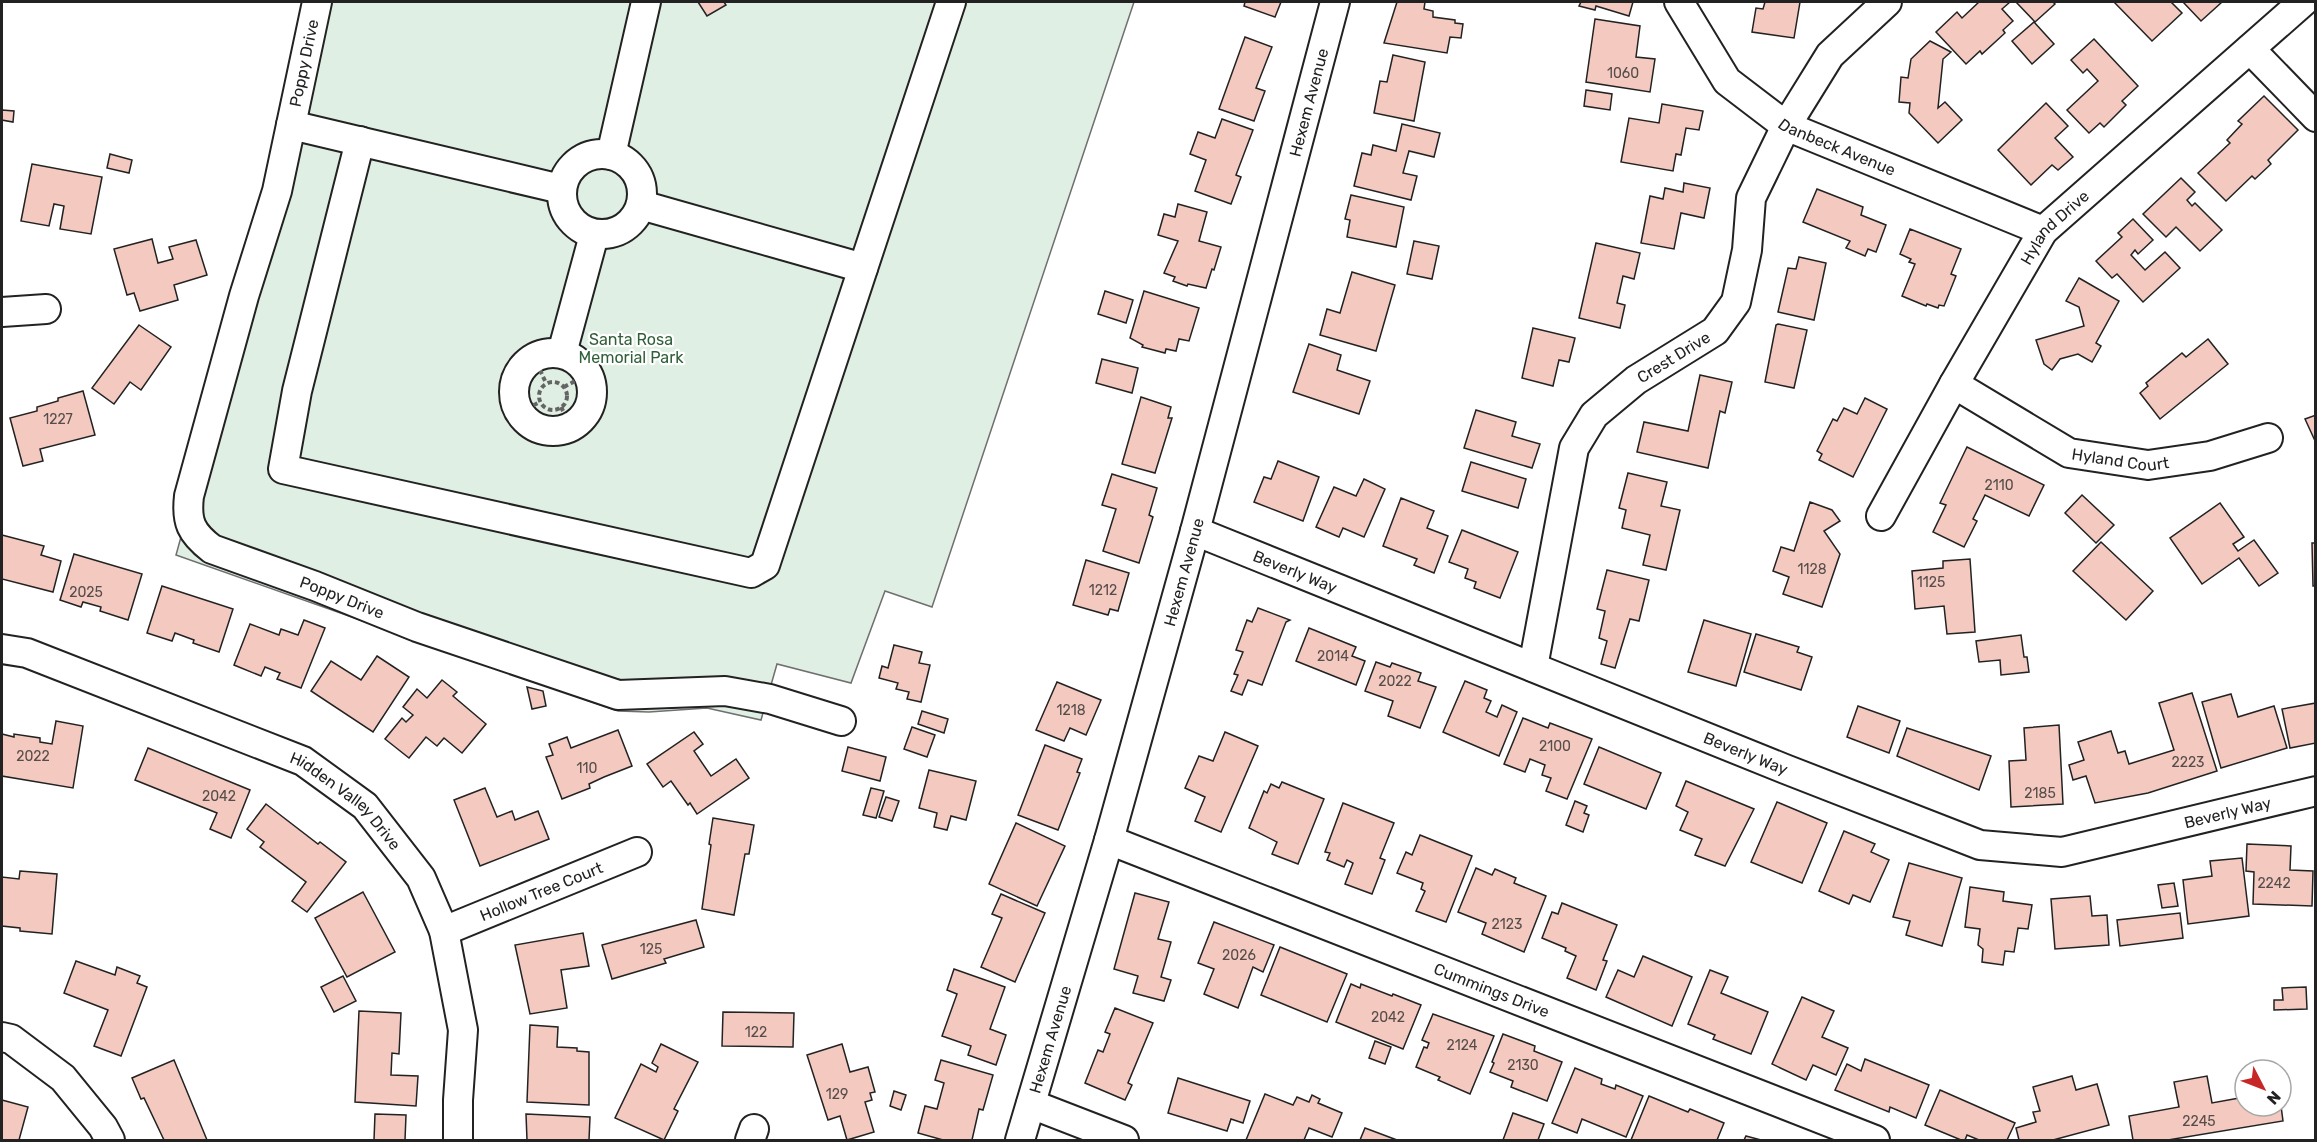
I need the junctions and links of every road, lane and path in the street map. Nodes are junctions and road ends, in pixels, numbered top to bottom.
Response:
1 (317, 2) edge
2 (646, 2) edge
3 (951, 2) edge
4 (1335, 2) edge
5 (1679, 2) edge
6 (1887, 2) edge
7 (2303, 2) edge
8 (2250, 49) junction
9 (2316, 117) edge
10 (291, 125) junction
11 (1786, 126) junction
12 (360, 141) junction
13 (611, 155) junction
14 (561, 189) junction
15 (641, 205) junction
16 (2043, 231) junction
17 (594, 235) junction
18 (863, 268) junction
19 (46, 309) dead end
20 (2, 312) edge
21 (562, 353) junction
22 (576, 381) junction
23 (1954, 384) junction
24 (530, 407) junction
25 (566, 418) junction
26 (2268, 438) dead end
27 (1881, 516) dead end
28 (1195, 531) junction
29 (2, 649) edge
30 (1533, 667) junction
31 (842, 721) dead end
32 (2316, 791) edge
33 (1109, 840) junction
34 (637, 852) dead end
35 (444, 931) junction
36 (2, 1037) edge
37 (1031, 1104) junction
38 (110, 1140) edge
39 (458, 1140) edge
40 (1020, 1140) edge
41 (1124, 1140) edge
42 (1875, 1140) edge

1 - 10 street, Poppy Drive
2 - 13 street
3 - 18 street
4 - 28 street, Hexem Avenue
5 - 11 street, Danbeck Avenue
6 - 11 street, Crest Drive
7 - 8 street, Hyland Drive
8 - 9 street
8 - 16 street, Hyland Drive
10 - 12 street
10 - 31 street, Poppy Drive
11 - 16 street, Danbeck Avenue
11 - 30 street, Crest Drive
12 - 14 street
12 - 18 street
13 - 14 street
13 - 15 street
14 - 17 street
15 - 17 street
15 - 18 street
16 - 23 street, Hyland Drive
17 - 21 street
19 - 20 street
21 - 22 street
21 - 24 street
22 - 24 path
22 - 25 path
22 - 25 street
23 - 26 street, Hyland Court
23 - 27 street, Hyland Drive
24 - 25 path
24 - 25 street
28 - 30 street, Beverly Way
28 - 33 street, Hexem Avenue
29 - 35 street, Hidden Valley Drive
30 - 32 street, Beverly Way
33 - 37 street, Hexem Avenue
33 - 42 street, Cummings Drive
34 - 35 street, Hollow Tree Court
35 - 39 street, Hidden Valley Drive
36 - 38 street
37 - 40 street, Hexem Avenue
37 - 41 street

